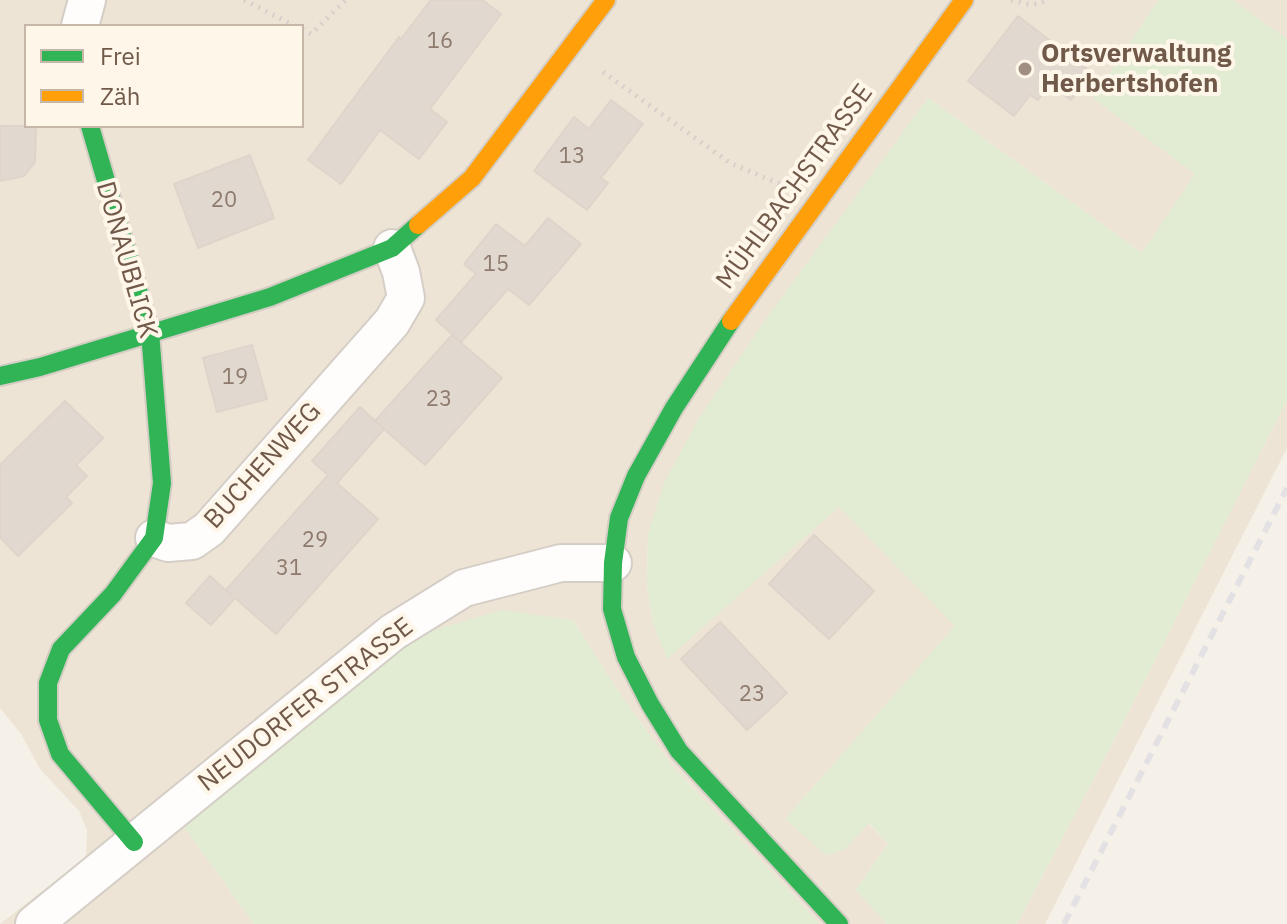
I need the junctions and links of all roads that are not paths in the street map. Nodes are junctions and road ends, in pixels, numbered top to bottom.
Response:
1 (87, 0) edge
2 (606, 0) edge
3 (964, 0) edge
4 (81, 24) edge
5 (91, 128) edge
6 (392, 248) junction
7 (150, 332) junction
8 (0, 376) edge
9 (154, 538) junction
10 (613, 563) junction
11 (134, 842) junction
12 (34, 924) edge
13 (839, 924) edge

1 - 4 street
2 - 6 street
3 - 10 street, MÜHLBACHSTRASSE
5 - 7 street, DONAUBLICK
6 - 7 street
6 - 9 street, BUCHENWEG
7 - 8 street
7 - 9 street, DONAUBLICK
9 - 11 street
10 - 11 street, NEUDORFER STRASSE
10 - 13 street, MÜHLBACHSTRASSE
11 - 12 street, NEUDORFER STRASSE

